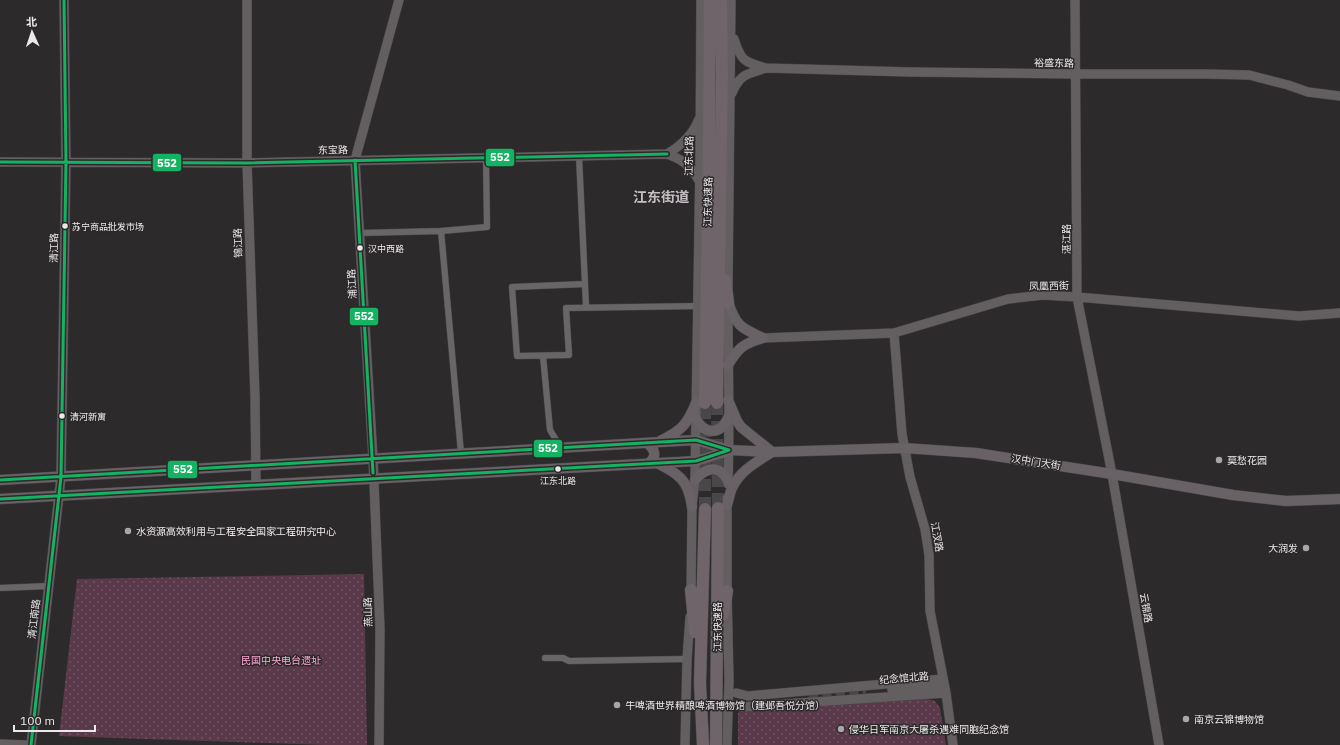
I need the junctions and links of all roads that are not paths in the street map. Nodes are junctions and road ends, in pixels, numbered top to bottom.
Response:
1 (64, 0) edge
2 (247, 0) edge
3 (399, 0) edge
4 (1075, 0) edge
5 (716, 1) edge
6 (731, 29) junction
7 (766, 68) junction
8 (1076, 74) junction
9 (731, 96) junction
10 (1340, 96) edge
11 (701, 116) junction
12 (667, 154) junction
13 (579, 156) junction
14 (486, 157) junction
15 (355, 160) junction
16 (0, 162) edge
17 (66, 162) junction
18 (247, 162) junction
19 (700, 182) junction
20 (441, 231) junction
21 (360, 233) junction
22 (714, 244) junction
23 (585, 284) junction
24 (1077, 297) junction
25 (728, 302) junction
26 (699, 306) junction
27 (586, 307) junction
28 (1340, 313) edge
29 (894, 333) junction
30 (763, 338) junction
31 (543, 356) junction
32 (728, 365) junction
33 (712, 403) junction
34 (728, 418) junction
35 (696, 419) junction
36 (696, 440) junction
37 (652, 443) junction
38 (561, 448) junction
39 (904, 448) junction
40 (729, 450) junction
41 (772, 452) junction
42 (461, 453) junction
43 (373, 458) junction
44 (696, 461) junction
45 (652, 464) junction
46 (256, 465) junction
47 (1112, 474) junction
48 (61, 477) junction
49 (374, 478) junction
50 (0, 480) edge
51 (696, 480) junction
52 (728, 481) junction
53 (256, 484) junction
54 (60, 495) junction
55 (0, 499) edge
56 (1340, 499) edge
57 (692, 507) junction
58 (722, 507) junction
59 (705, 509) tunnel mouth
60 (49, 586) junction
61 (0, 588) edge
62 (692, 590) junction
63 (727, 591) junction
64 (717, 655) junction
65 (545, 658) dead end
66 (687, 659) junction
67 (729, 680) junction
68 (700, 683) junction
69 (944, 686) junction
70 (830, 688) junction
71 (844, 688) junction
72 (863, 692) junction
73 (736, 693) junction
74 (812, 696) junction
75 (845, 700) junction
76 (753, 701) junction
77 (830, 701) junction
78 (741, 707) junction
79 (728, 717) junction
80 (0, 744) edge
81 (26, 745) edge
82 (31, 745) edge
83 (379, 745) edge
84 (685, 745) edge
85 (703, 745) edge
86 (716, 745) edge
87 (727, 745) edge
88 (953, 745) edge
89 (1159, 745) edge

1 - 17 street, 清江路
2 - 18 street, 锦江路
3 - 15 street, 浦江路
4 - 8 street, 湛江路
5 - 6 street, 江东北路
5 - 11 street, 江东北路
5 - 22 highway, 江东快速路
6 - 7 street, 裕盛东路
6 - 9 street, 江东北路
7 - 8 street, 裕盛东路
7 - 9 street, 裕盛东路
8 - 10 street, 裕盛东路
8 - 24 street, 湛江路
9 - 25 street, 江东北路
11 - 12 street
11 - 19 street, 江东北路
12 - 13 street, 东宝路
12 - 19 street
13 - 14 street, 东宝路
13 - 23 street
14 - 15 street, 东宝路
14 - 20 street
15 - 18 street, 东宝路
15 - 21 street, 浦江路
16 - 17 street, 东宝路
17 - 18 street, 东宝路
17 - 48 street, 清江路
18 - 46 street, 锦江路
19 - 26 street, 江东北路
20 - 21 street
20 - 42 street
21 - 43 street, 浦江路
22 - 25 highway
22 - 26 highway
22 - 33 highway, 江东快速路
23 - 27 street
23 - 31 street
24 - 28 street, 凤凰西街
24 - 29 street, 凤凰西街
24 - 47 street, 湛江路
25 - 30 main road
25 - 32 street, 江东北路
26 - 27 street
26 - 33 street, 江东北路
27 - 31 street
29 - 30 street, 凤凰西街
29 - 39 street, 江汊路
30 - 32 main road
31 - 38 street
32 - 33 street, 江东北路
33 - 34 street, 江东北路
33 - 35 street, 江东北路
33 - 37 main road
33 - 41 main road
34 - 35 main road
34 - 40 street, 江东北路
35 - 36 street, 江东北路
36 - 37 main road, 汉中门大街
36 - 40 main road, 汉中门大街
36 - 44 street, 江东北路
37 - 38 main road, 汉中门大街
37 - 45 main road
38 - 42 main road, 汉中门大街
39 - 41 main road, 汉中门大街
39 - 47 main road, 汉中门大街
39 - 69 street, 江汊路
40 - 41 main road, 汉中门大街
40 - 44 main road, 汉中门大街
40 - 52 street, 江东北路
41 - 58 main road
42 - 43 main road, 汉中门大街
43 - 46 main road, 汉中门大街
43 - 49 street, 浦江路
44 - 45 main road, 汉中门大街
44 - 51 street, 江东北路
45 - 49 main road, 汉中门大街
45 - 57 main road
46 - 48 main road, 汉中门大街
46 - 53 street, 锦江路
47 - 56 main road, 汉中门大街
47 - 89 street, 云锦路
48 - 50 main road, 汉中门大街
48 - 54 street, 清江路
49 - 53 main road, 汉中门大街
49 - 83 street, 燕山路
51 - 52 main road
51 - 57 street, 江东北路
52 - 58 street, 江东北路
53 - 54 main road, 汉中门大街
54 - 55 main road, 汉中门大街
54 - 60 street, 清江南路
57 - 62 street, 江东北路
58 - 63 street, 江东北路
58 - 64 highway, 江东快速路
59 - 68 highway, 江东快速路
60 - 61 street
60 - 82 street, 清江南路
62 - 66 street, 江东北路
62 - 68 highway
63 - 64 highway
63 - 67 street, 江东北路
64 - 86 highway, 江东快速路
65 - 66 street
66 - 84 street, 江东北路
67 - 73 street
67 - 79 street, 江东北路
68 - 85 highway, 江东快速路
69 - 72 street, 纪念馆北路
69 - 88 street, 江汊路
70 - 71 street
70 - 74 street
70 - 77 street
71 - 72 street
71 - 75 street
72 - 75 street
73 - 74 street
73 - 76 street
74 - 76 street
74 - 77 street
74 - 78 street
75 - 77 street
76 - 78 street
78 - 79 street
79 - 87 street, 江东北路
80 - 81 street

